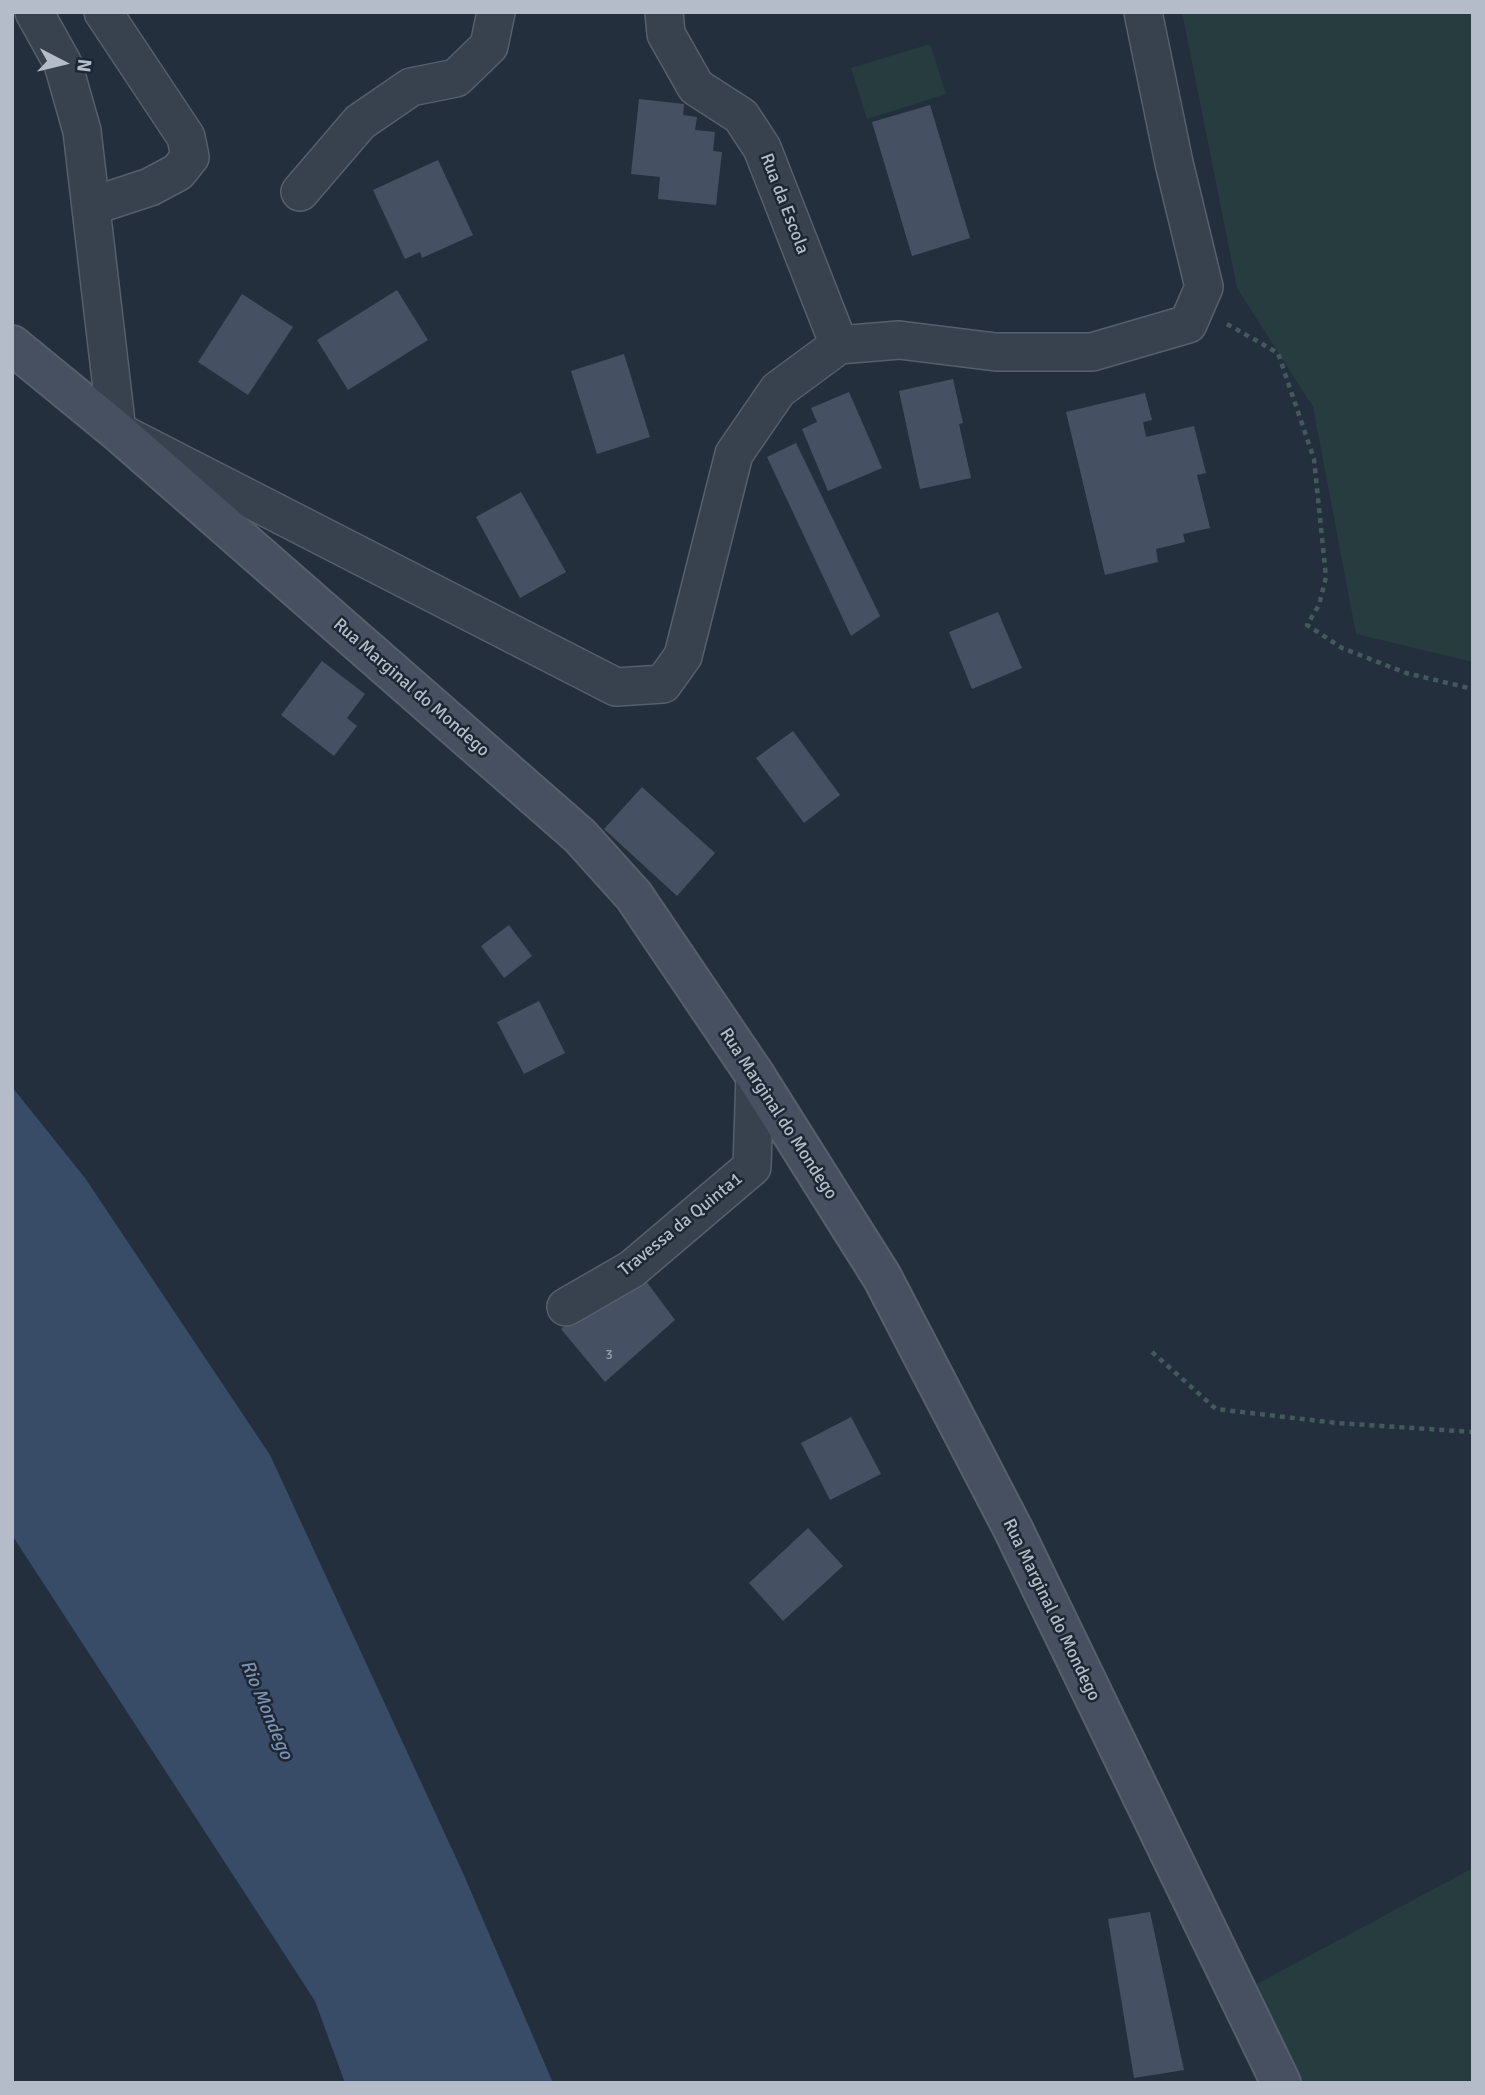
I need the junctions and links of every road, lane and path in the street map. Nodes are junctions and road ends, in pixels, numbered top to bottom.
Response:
1 (34, 12) edge
2 (103, 12) edge
3 (496, 12) edge
4 (664, 12) edge
5 (1143, 12) edge
6 (300, 192) dead end
7 (92, 205) junction
8 (1195, 307) junction
9 (12, 345) edge
10 (839, 345) junction
11 (117, 431) junction
12 (1473, 689) edge
13 (755, 1075) junction
14 (566, 1307) dead end
15 (1152, 1352) dead end
16 (1473, 1432) edge
17 (1281, 2083) edge

1 - 7 street
2 - 7 street
3 - 6 street
4 - 10 street, Rua da Escola
5 - 8 street
7 - 11 street
8 - 10 street
8 - 12 path
9 - 11 main road, Rua Marginal do Mondego
10 - 11 street
11 - 13 main road, Rua Marginal do Mondego
13 - 14 street, Travessa da Quinta1
13 - 17 main road, Rua Marginal do Mondego
15 - 16 path

